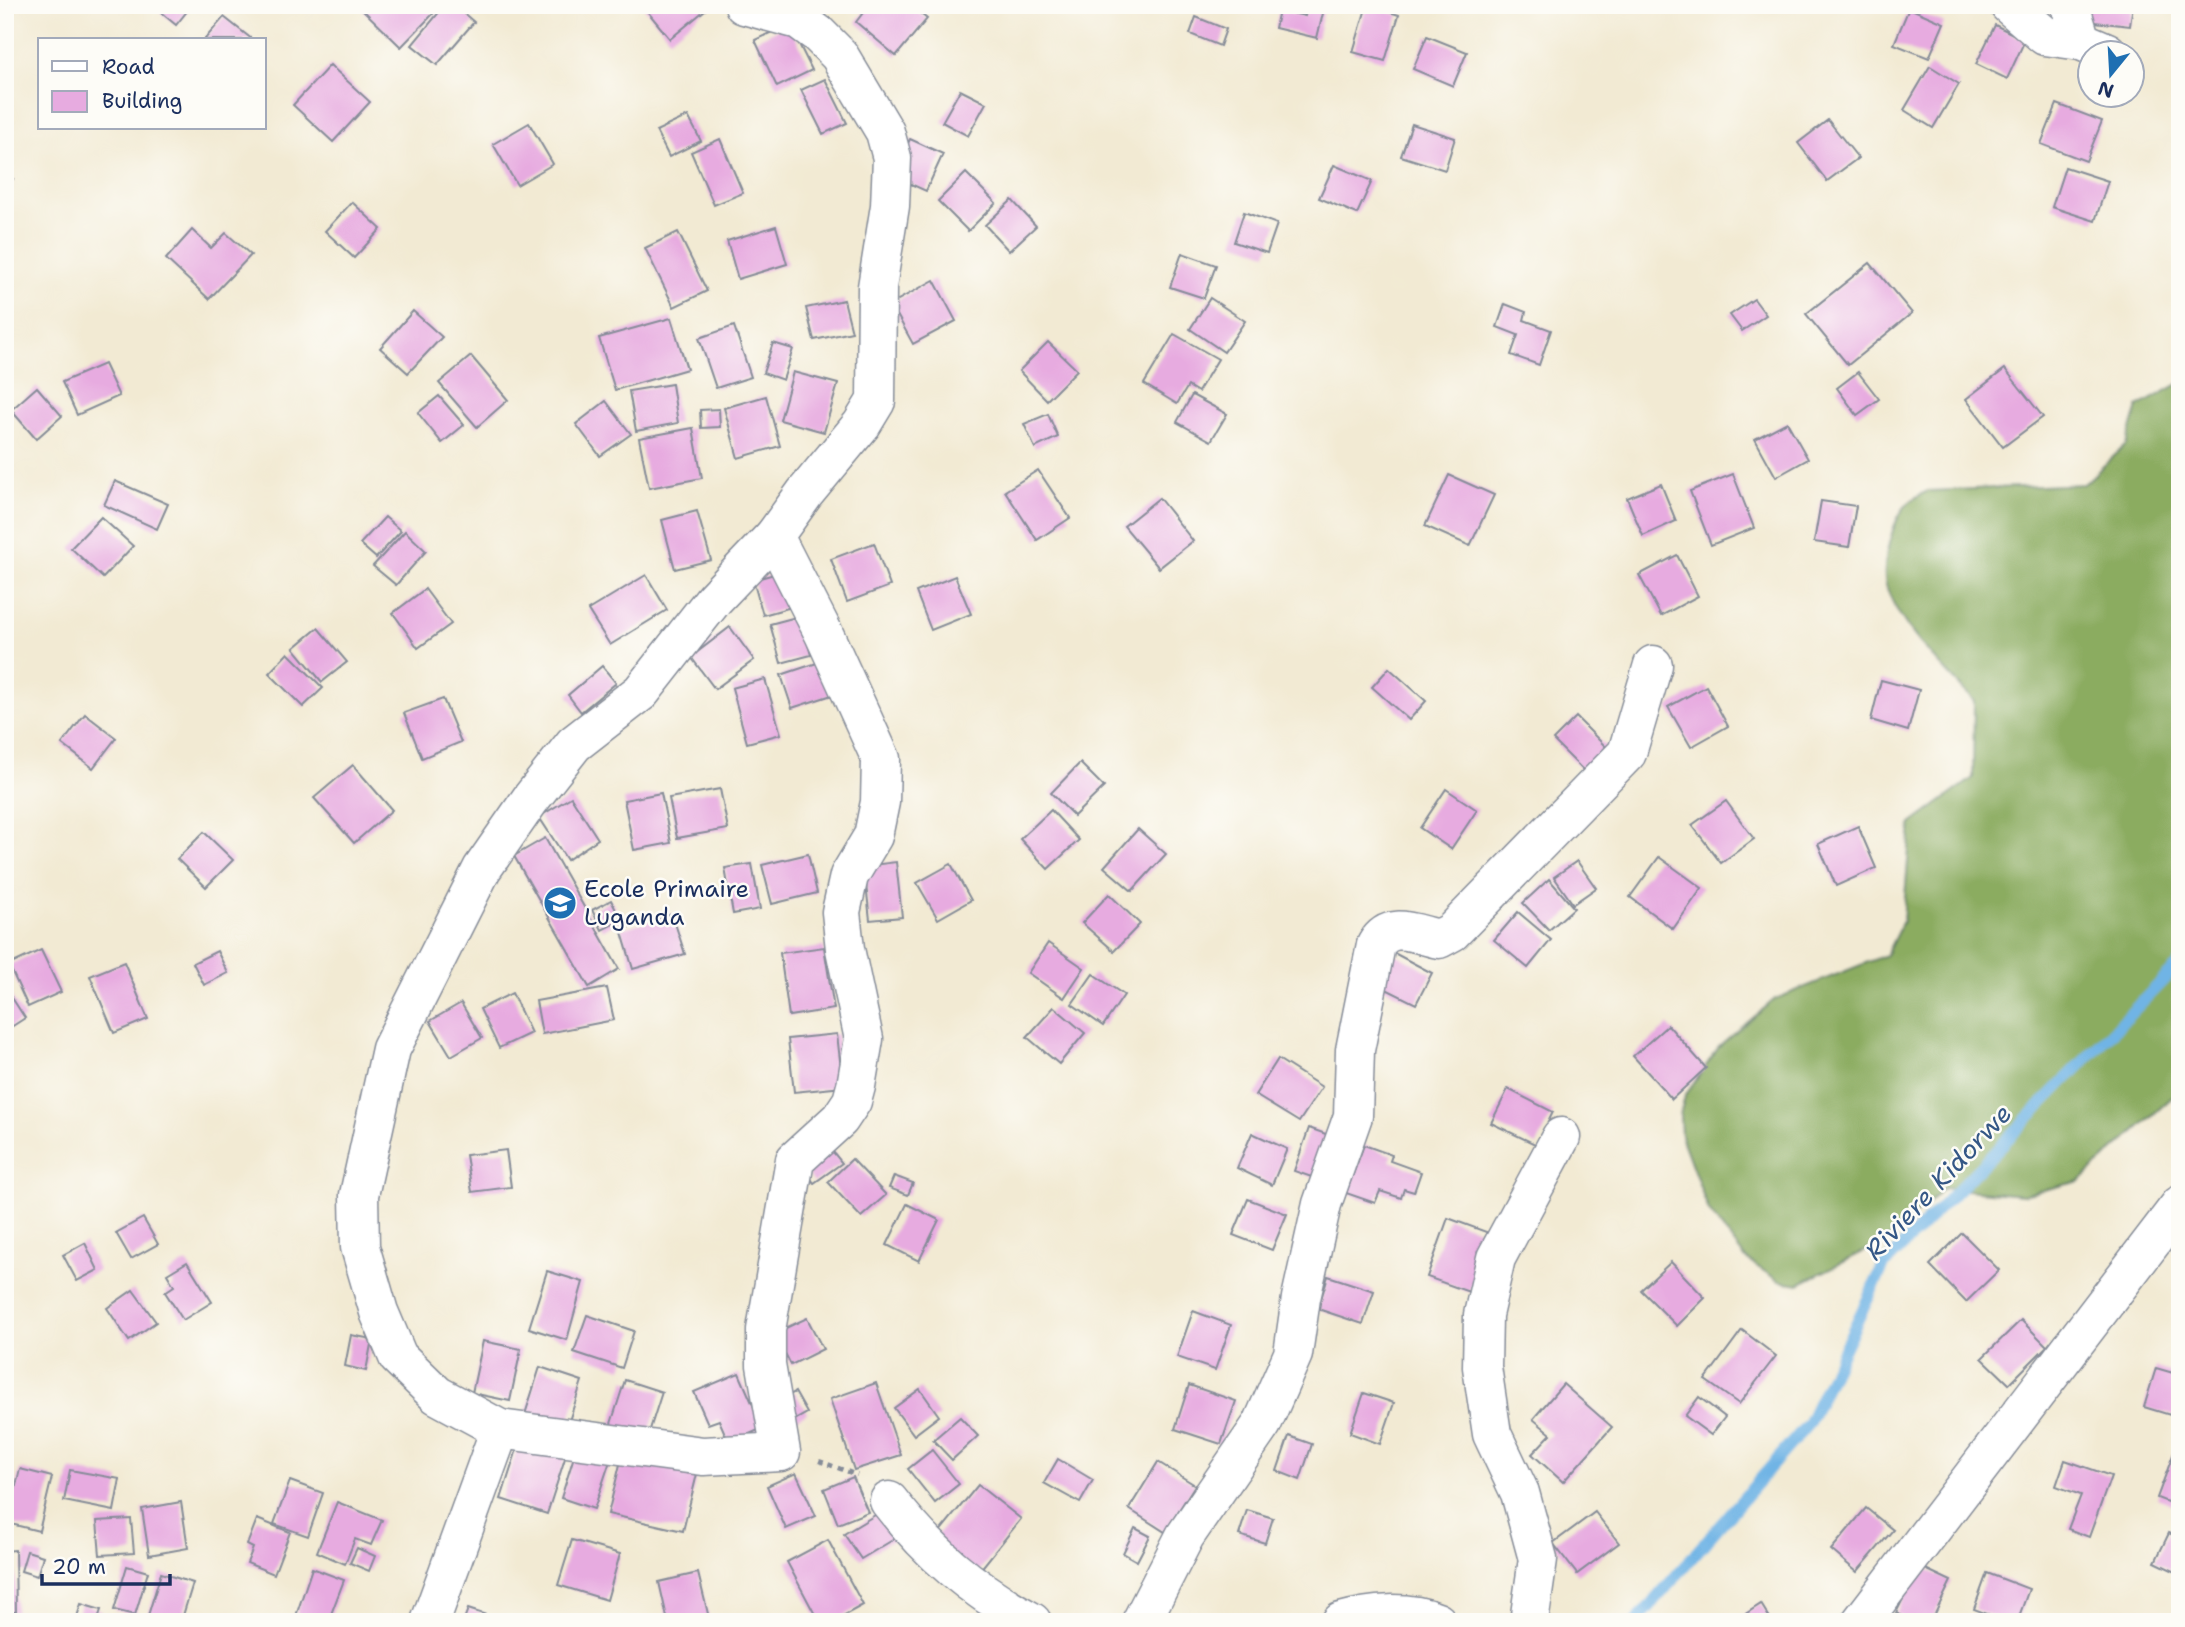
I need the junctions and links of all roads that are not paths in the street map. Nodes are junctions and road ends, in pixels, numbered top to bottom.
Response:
1 (744, 5) edge
2 (2009, 5) edge
3 (2086, 33) edge
4 (774, 536) junction
5 (1653, 665) dead end
6 (1561, 1137) dead end
7 (2180, 1205) edge
8 (500, 1429) junction
9 (889, 1501) road end
10 (430, 1622) edge
11 (1032, 1622) edge
12 (1141, 1622) edge
13 (1341, 1622) edge
14 (1437, 1622) edge
15 (1529, 1622) edge
16 (1861, 1622) edge

1 - 4 street
2 - 3 street
4 - 8 street
4 - 8 street
5 - 12 street
6 - 15 street
7 - 16 street
8 - 10 street
9 - 11 street
13 - 14 street

